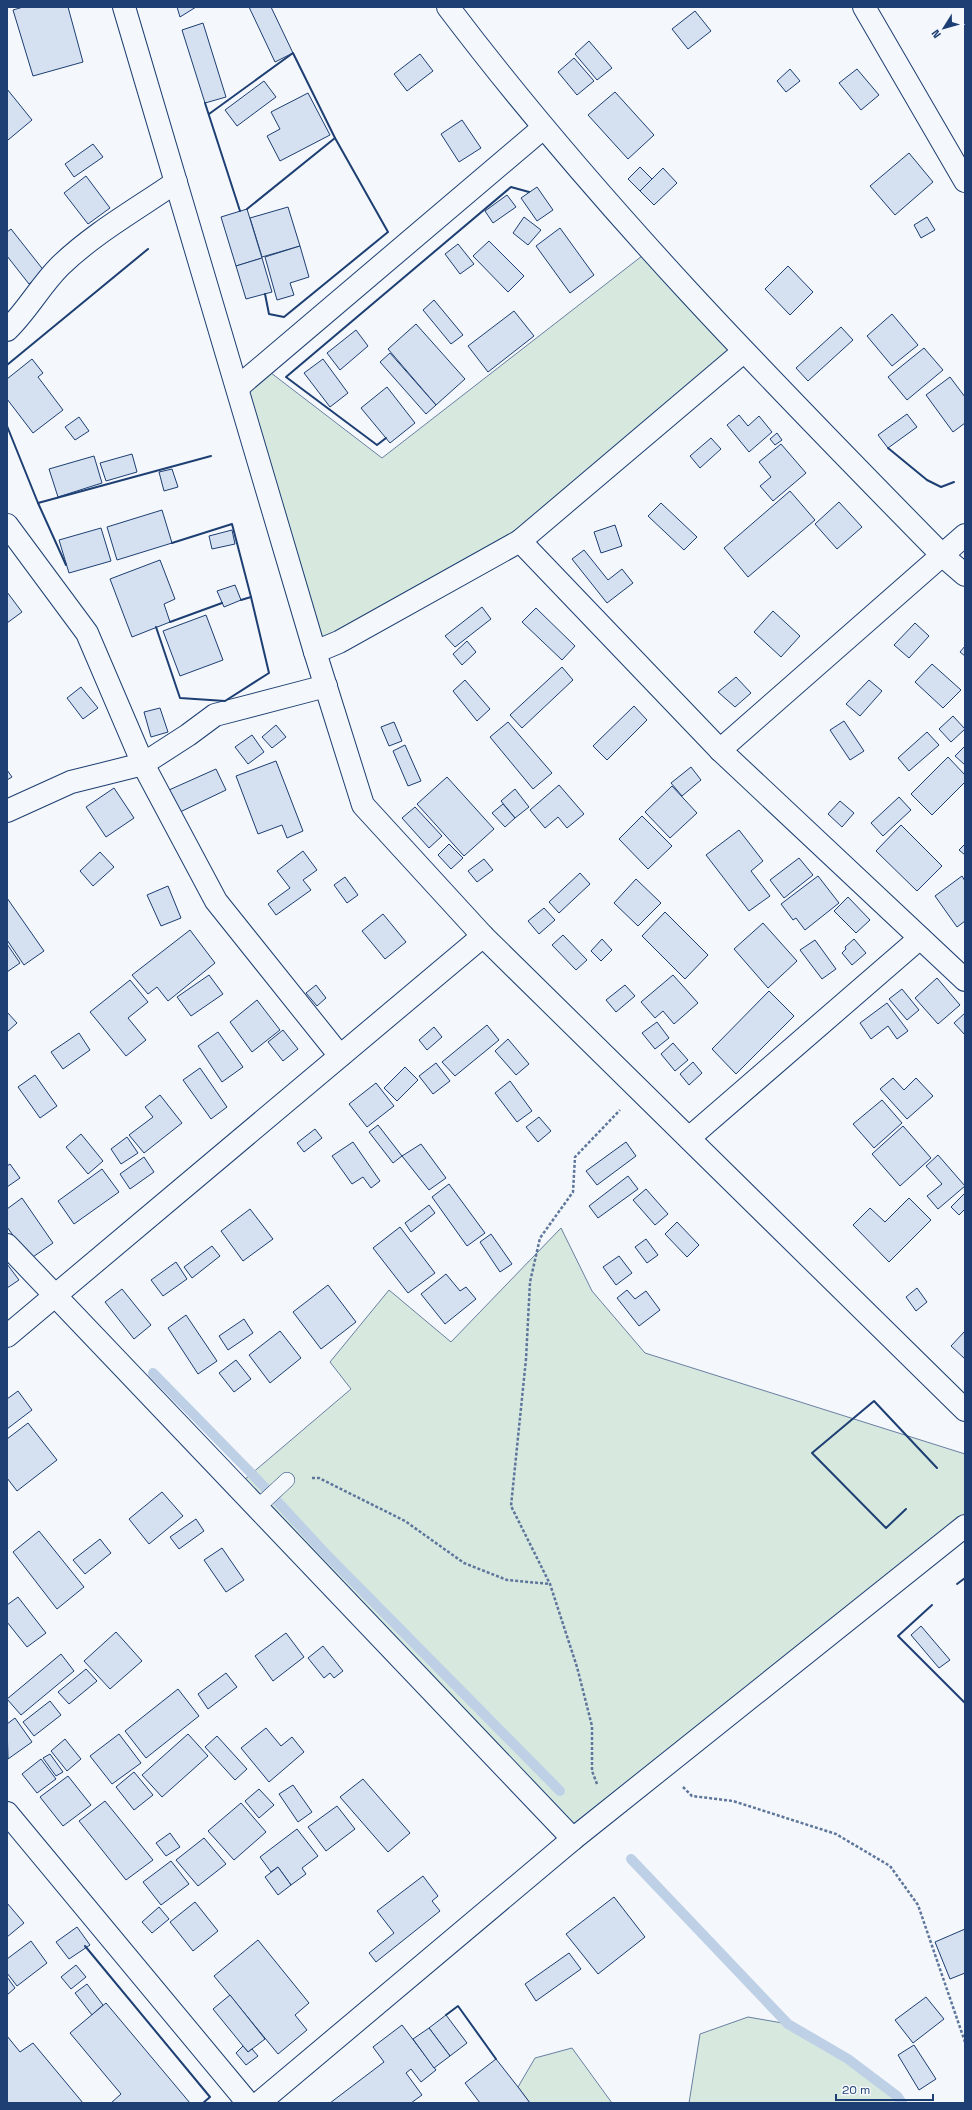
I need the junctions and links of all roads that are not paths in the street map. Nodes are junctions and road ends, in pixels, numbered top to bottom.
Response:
1 (124, 7) edge
2 (448, 7) edge
3 (864, 7) edge
4 (543, 128) junction
5 (965, 181) edge
6 (176, 182) junction
7 (7, 330) edge
8 (743, 352) junction
9 (238, 387) junction
10 (7, 525) edge
11 (965, 535) edge
12 (520, 541) junction
13 (943, 556) junction
14 (965, 575) edge
15 (315, 652) junction
16 (326, 686) junction
17 (720, 750) junction
18 (143, 764) junction
19 (7, 811) edge
20 (483, 936) junction
21 (920, 938) junction
22 (965, 980) edge
23 (340, 1056) junction
24 (689, 1138) junction
25 (7, 1245) edge
26 (55, 1296) junction
27 (7, 1336) edge
28 (965, 1410) edge
29 (287, 1480) road end
30 (257, 1508) junction
31 (965, 1526) edge
32 (7, 1813) edge
33 (573, 1839) junction
34 (248, 2103) edge
35 (259, 2103) edge

1 - 6 street
2 - 4 street
3 - 5 street
4 - 8 street
4 - 9 street
6 - 7 street
6 - 9 street
8 - 12 street
8 - 13 street
9 - 15 street
10 - 18 street
11 - 13 street
12 - 15 street
12 - 17 street
13 - 14 street
13 - 17 street
15 - 16 street
16 - 18 street
16 - 20 street
17 - 21 street
18 - 19 street
18 - 23 street
20 - 23 street
20 - 24 street
21 - 22 street
21 - 24 street
23 - 26 street
24 - 28 street
25 - 26 street
26 - 27 street
26 - 30 street
29 - 30 lane
30 - 33 street
31 - 33 street
32 - 34 street
33 - 35 street

